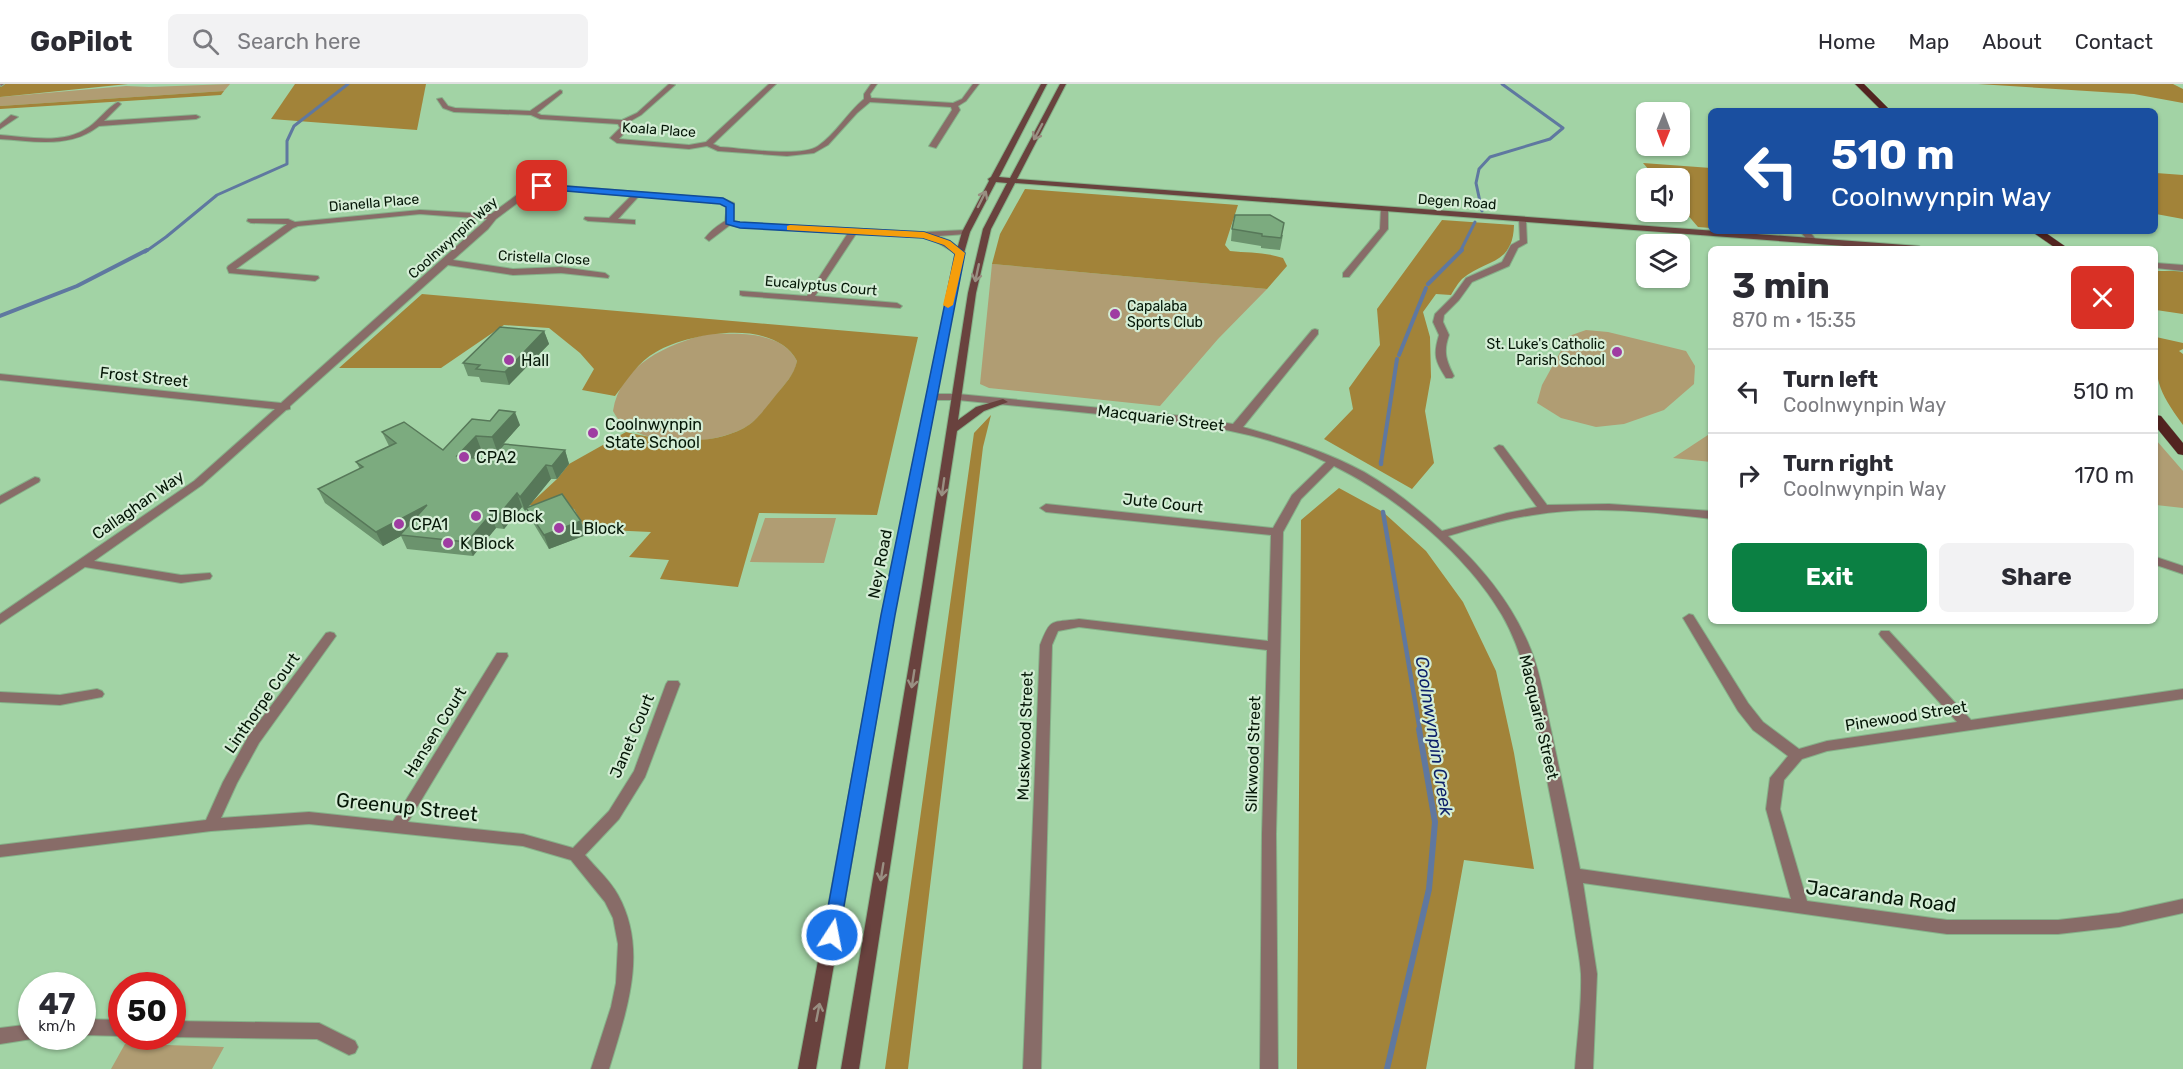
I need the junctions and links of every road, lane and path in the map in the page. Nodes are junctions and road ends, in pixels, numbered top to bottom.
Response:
1 (773, 84) edge
2 (874, 84) edge
3 (976, 84) edge
4 (1044, 84) edge
5 (1063, 84) edge
6 (1859, 84) edge
7 (672, 85) edge
8 (560, 92) dead end
9 (440, 99) dead end
10 (868, 100) junction
11 (118, 104) dead end
12 (954, 105) junction
13 (1884, 108) edge
14 (532, 113) junction
15 (14, 117) dead end
16 (196, 117) dead end
17 (622, 123) junction
18 (98, 124) junction
19 (0, 128) edge
20 (0, 137) edge
21 (708, 144) junction
22 (933, 146) dead end
23 (992, 179) junction
24 (1013, 180) junction
25 (635, 196) junction
26 (1384, 210) junction
27 (493, 217) junction
28 (588, 219) dead end
29 (612, 220) junction
30 (1522, 220) junction
31 (251, 221) dead end
32 (632, 222) dead end
33 (729, 222) junction
34 (293, 225) junction
35 (853, 231) junction
36 (966, 232) junction
37 (1708, 233) edge
38 (1716, 234) edge
39 (1807, 234) edge
40 (2030, 234) edge
41 (2041, 234) edge
42 (924, 235) junction
43 (709, 238) dead end
44 (1813, 241) junction
45 (1879, 246) edge
46 (2044, 246) edge
47 (2059, 246) edge
48 (960, 253) junction
49 (446, 262) junction
50 (2158, 266) edge
51 (2183, 268) edge
52 (1346, 275) dead end
53 (605, 276) dead end
54 (315, 278) dead end
55 (742, 293) dead end
56 (809, 299) junction
57 (897, 306) dead end
58 (1315, 332) dead end
59 (1449, 376) dead end
60 (0, 377) edge
61 (932, 397) junction
62 (958, 397) junction
63 (1003, 402) junction
64 (286, 407) junction
65 (2158, 421) edge
66 (1236, 428) junction
67 (952, 429) junction
68 (1499, 448) dead end
69 (2183, 452) edge
70 (1333, 461) junction
71 (34, 480) dead end
72 (0, 501) edge
73 (1046, 508) dead end
74 (1545, 510) junction
75 (1708, 515) edge
76 (1277, 532) junction
77 (1440, 535) junction
78 (2158, 562) edge
79 (83, 563) junction
80 (2183, 570) edge
81 (206, 576) dead end
82 (1689, 618) dead end
83 (0, 620) edge
84 (1885, 634) dead end
85 (330, 636) dead end
86 (1274, 646) junction
87 (502, 656) dead end
88 (673, 684) dead end
89 (97, 694) dead end
90 (2183, 694) edge
91 (0, 697) edge
92 (1968, 725) junction
93 (1797, 755) junction
94 (211, 825) junction
95 (398, 826) junction
96 (0, 851) edge
97 (576, 855) junction
98 (1574, 875) junction
99 (2183, 906) edge
100 (1801, 907) junction
101 (186, 1029) edge
102 (18, 1034) edge
103 (0, 1036) edge
104 (349, 1047) dead end
105 (600, 1069) edge
106 (807, 1069) edge
107 (850, 1069) edge
108 (1032, 1069) edge
109 (1269, 1069) edge
110 (1584, 1069) edge

1 - 21 street
2 - 10 street, Koala Place
3 - 12 street
4 - 23 main road, Ney Road
5 -> 24 main road
6 - 13 main road
7 - 17 street
8 - 14 street
9 - 14 street, Koala Place
10 - 12 street
10 - 21 street, Koala Place
11 - 18 street
12 - 22 street
14 - 17 street, Koala Place
15 - 19 street
16 - 18 street
17 - 21 street, Koala Place
18 - 20 street
23 - 24 main road, Degen Road
36 -> 23 main road, Ney Road
24 - 26 main road, Degen Road
24 -> 62 main road
25 - 27 street, Coolnwynpin Way
25 - 29 street
25 - 33 street, Coolnwynpin Way
26 - 30 main road, Degen Road
26 - 52 street
27 - 34 street, Dianella Place
27 - 49 street, Coolnwynpin Way
28 - 29 street
29 - 32 street
30 - 37 main road, Degen Road
30 - 59 street
31 - 34 street, Dianella Place
33 - 35 street
33 - 43 street
34 - 54 street, Dianella Place
35 - 42 street
35 - 56 street
36 - 42 street
36 - 48 main road, Ney Road
38 - 44 main road, Degen Road
39 - 44 street
40 - 46 main road
41 - 47 main road
42 - 48 street
44 - 45 main road, Degen Road
48 - 61 main road, Ney Road
49 - 53 street, Cristella Close
49 - 64 street, Coolnwynpin Way
50 - 51 street
55 - 56 street, Eucalyptus Court
56 - 57 street, Eucalyptus Court
58 - 66 street
60 - 64 street, Frost Street
61 - 62 street, Macquarie Street
106 -> 61 main road, Ney Road
62 - 63 street, Macquarie Street
62 - 67 main road
63 - 66 street, Macquarie Street
63 - 67 main road
64 - 79 street, Callaghan Way
65 - 69 main road
66 - 70 street, Macquarie Street
67 -> 107 main road
68 - 74 street
70 - 76 street, Silkwood Street
70 - 77 street, Macquarie Street
71 - 72 street
73 - 76 street, Jute Court
74 - 75 street
74 - 77 street
76 - 86 street, Silkwood Street
77 - 98 street, Macquarie Street
78 - 80 street
79 - 81 street
79 - 83 street, Callaghan Way
82 - 93 street
84 - 92 street
85 - 94 street, Linthorpe Court
86 - 108 street, Muskwood Street
86 - 109 street, Silkwood Street
87 - 95 street, Hansen Court
88 - 97 street, Janet Court
89 - 91 street
90 - 92 street, Pinewood Street
92 - 93 street, Pinewood Street
93 - 100 street
94 - 95 street, Greenup Street
94 - 96 street, Greenup Street
95 - 97 street, Greenup Street
97 - 105 street
98 - 100 street, Jacaranda Road
98 - 110 street, Macquarie Street
99 - 100 street, Jacaranda Road
101 - 104 street
102 - 103 street

